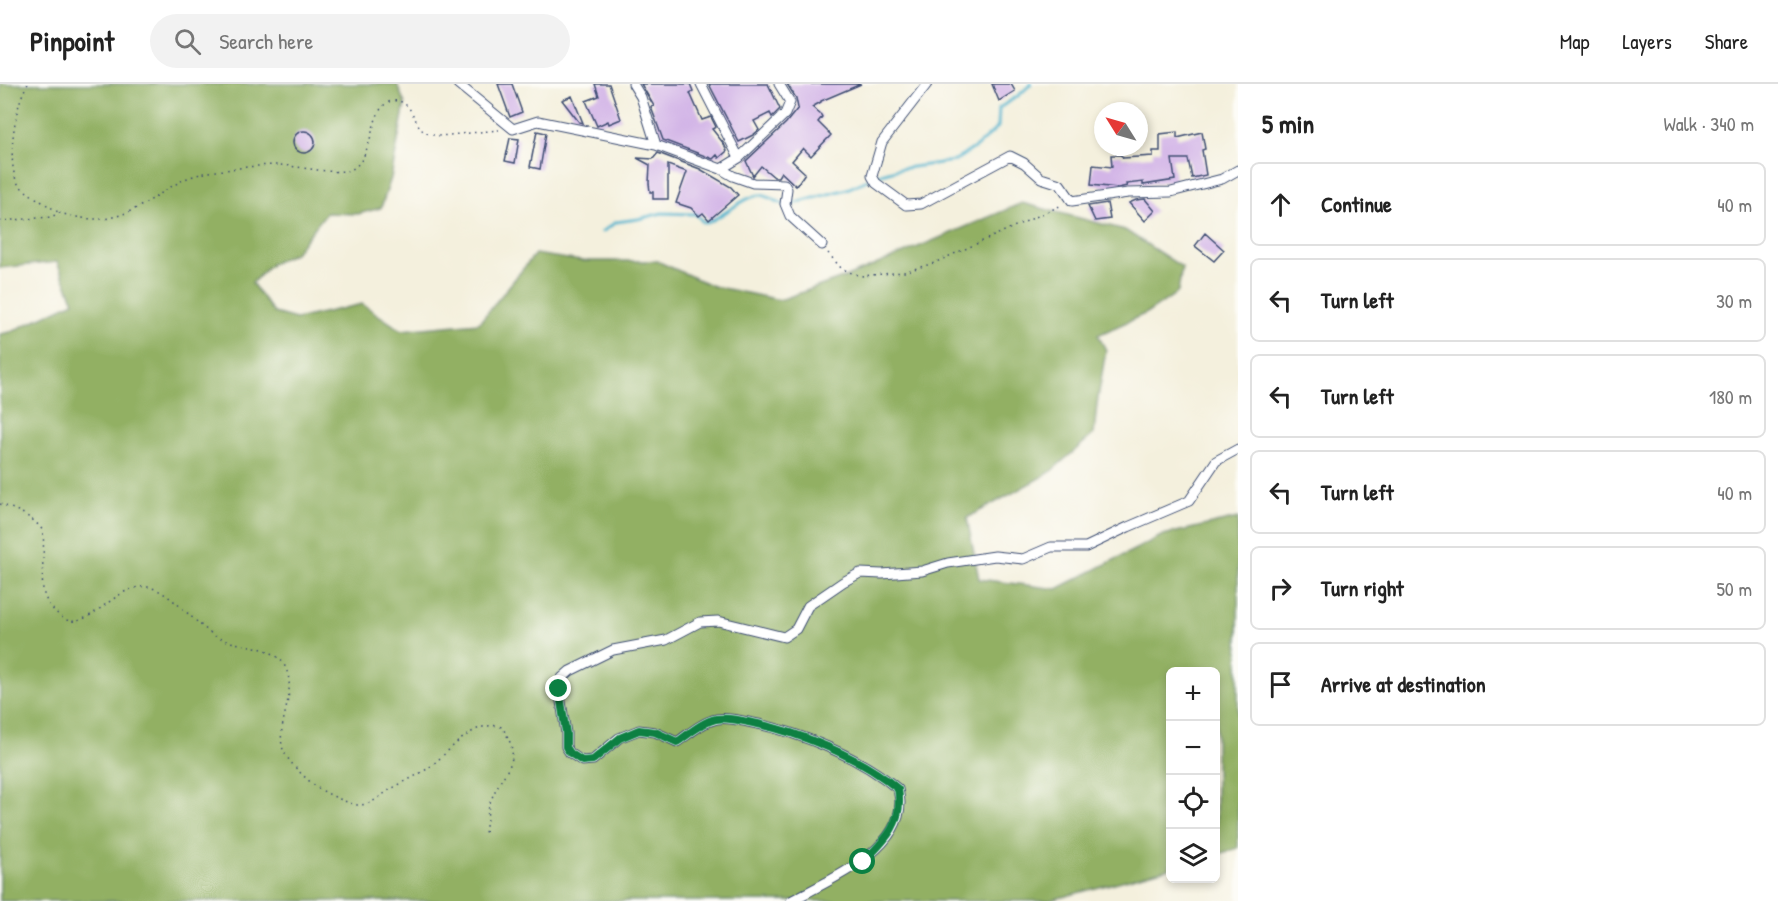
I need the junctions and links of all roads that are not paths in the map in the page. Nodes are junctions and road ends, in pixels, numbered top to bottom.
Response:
1 (458, 84) edge
2 (633, 84) edge
3 (701, 84) edge
4 (779, 84) edge
5 (927, 84) edge
6 (656, 145) junction
7 (739, 158) junction
8 (721, 169) junction
9 (1238, 170) edge
10 (822, 245) road end
11 (1238, 449) edge
12 (791, 901) edge

1 - 6 street
2 - 6 street
3 - 7 street
4 - 7 street
5 - 9 street
6 - 8 street
7 - 8 street
8 - 10 street
11 - 12 street

